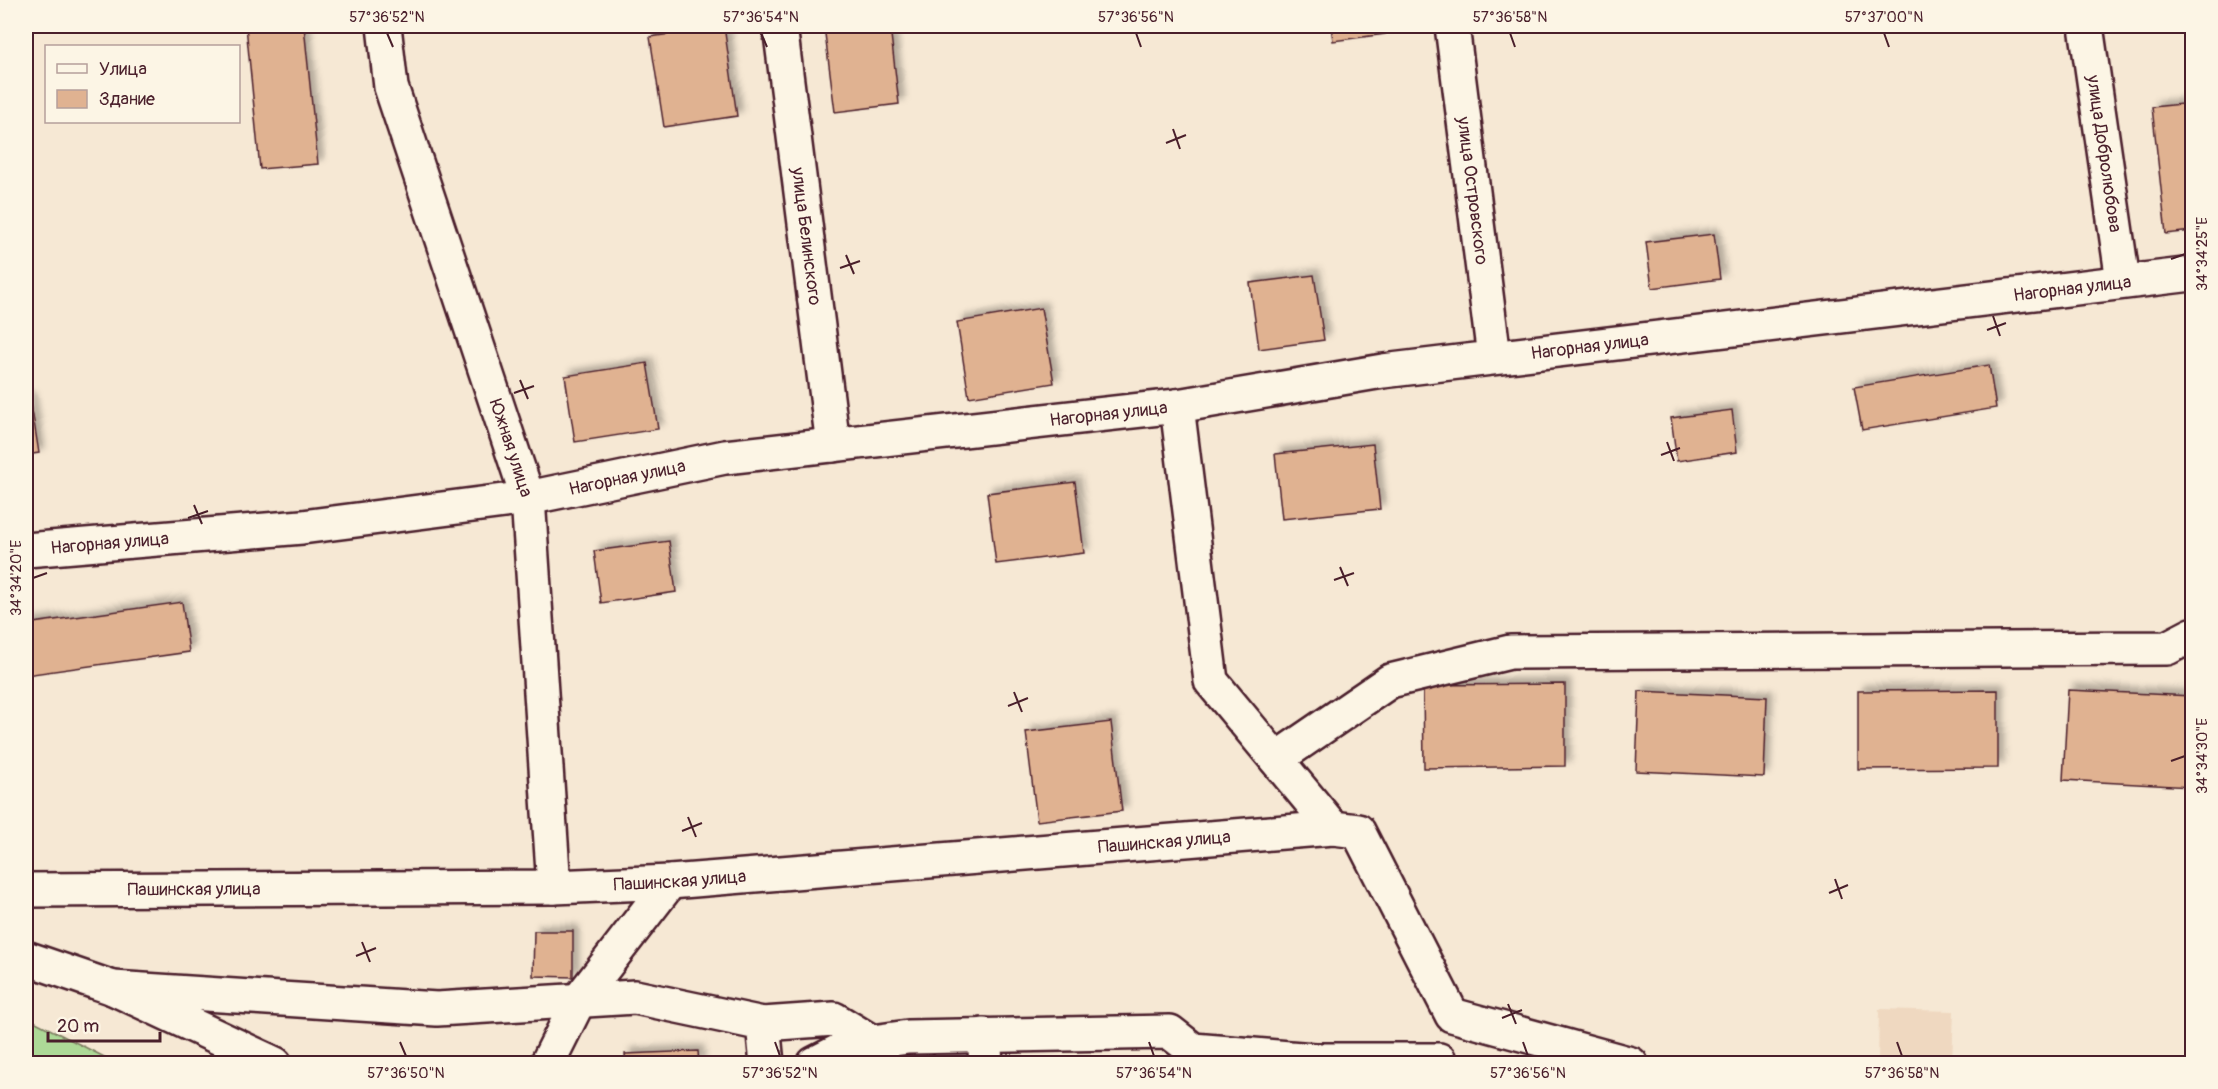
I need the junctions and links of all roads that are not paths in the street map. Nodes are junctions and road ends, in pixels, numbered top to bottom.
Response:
1 (384, 26) edge
2 (780, 26) edge
3 (1452, 26) edge
4 (2086, 26) edge
5 (2193, 274) edge
6 (2124, 281) junction
7 (1494, 357) junction
8 (1177, 406) junction
9 (833, 445) junction
10 (528, 498) junction
11 (26, 550) edge
12 (2193, 635) edge
13 (1276, 759) junction
14 (1333, 828) junction
15 (670, 882) junction
16 (554, 887) junction
17 (26, 890) edge
18 (26, 958) edge
19 (113, 988) junction
20 (579, 1000) junction
21 (1452, 1016) junction
22 (763, 1024) junction
23 (872, 1042) junction
24 (985, 1049) edge
25 (823, 1061) edge
26 (1439, 1062) edge
27 (275, 1064) edge
28 (547, 1064) edge
29 (767, 1064) edge
30 (1631, 1064) edge

1 - 10 street, Южная улица
2 - 9 street, улица Белинского
3 - 7 street, улица Островского
4 - 6 street, улица Добролюбова
5 - 6 street, Нагорная улица
6 - 7 street, Нагорная улица
7 - 8 street, Нагорная улица
8 - 9 street, Нагорная улица
8 - 13 street
9 - 10 street, Нагорная улица
10 - 11 street, Нагорная улица
10 - 16 street, Южная улица
12 - 13 street
13 - 14 street
14 - 15 street, Пашинская улица
14 - 21 street, Пашинская улица
15 - 16 street, Пашинская улица
15 - 20 street
16 - 17 street, Пашинская улица
18 - 19 street
19 - 20 street
19 - 27 street
20 - 22 street
20 - 28 street
21 - 26 street
21 - 30 street
22 - 23 street
22 - 29 street
23 - 24 street
23 - 25 street
24 - 26 street

